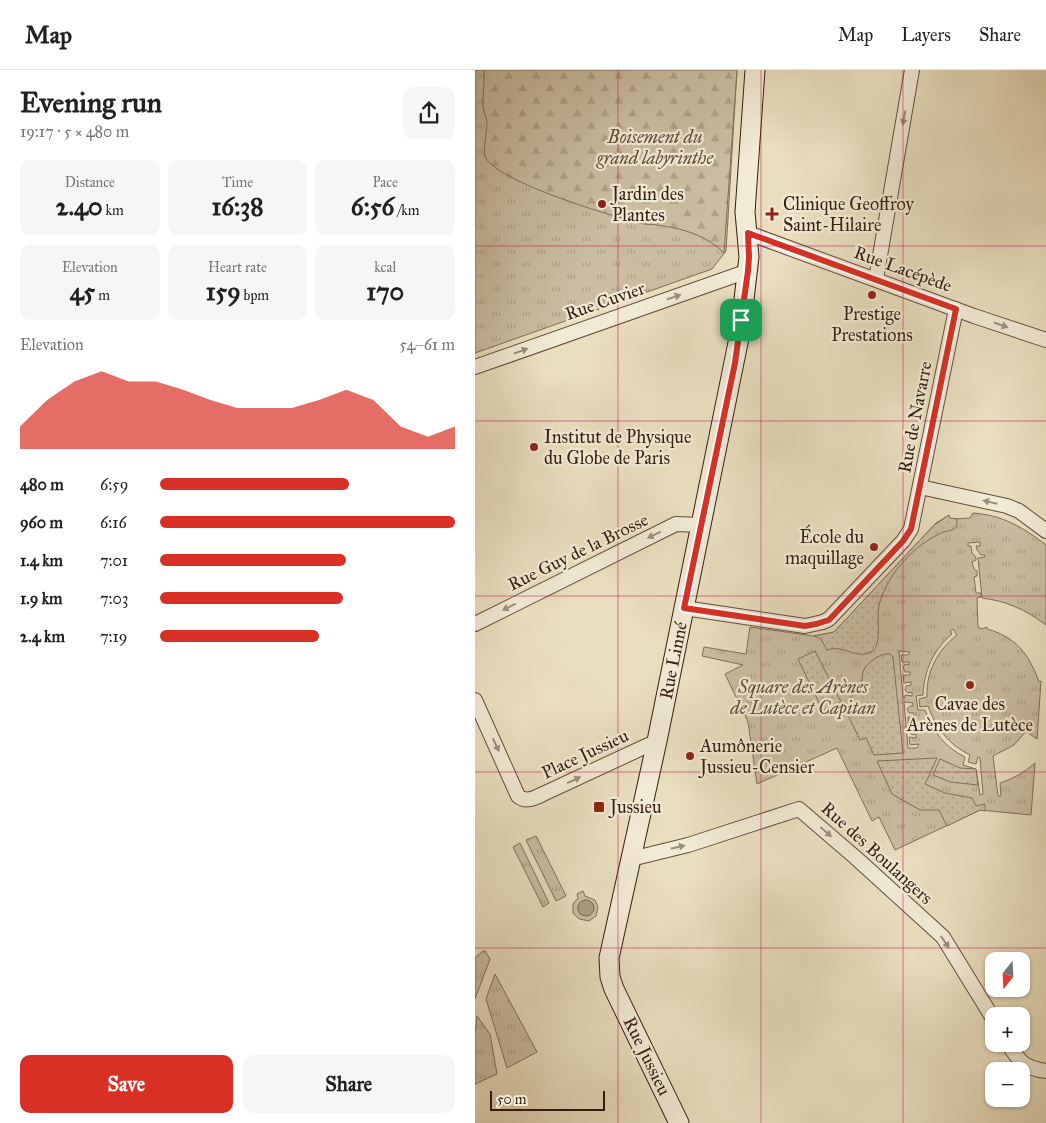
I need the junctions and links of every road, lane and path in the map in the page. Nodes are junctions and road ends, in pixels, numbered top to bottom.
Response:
1 (755, 70) edge
2 (912, 70) edge
3 (748, 237) junction
4 (748, 271) junction
5 (876, 279) junction
6 (956, 309) junction
7 (1046, 340) edge
8 (475, 367) edge
9 (920, 488) junction
10 (701, 525) junction
11 (1046, 531) edge
12 (684, 608) junction
13 (475, 624) edge
14 (475, 700) edge
15 (657, 741) junction
16 (631, 859) junction
17 (614, 989) joint
18 (986, 1007) edge
19 (1015, 1052) edge
20 (1046, 1071) edge
21 (679, 1123) edge

1 - 3 street, Rue Linné
2 -> 5 street
3 - 4 street, Rue Linné
3 - 5 street, Rue Lacépède
8 -> 4 street, Rue Cuvier
4 - 10 street, Rue Linné
5 - 6 street, Rue Lacépède
6 -> 7 street, Rue Lacépède
6 - 9 street, Rue de Navarre
11 -> 9 street, Rue de Navarre
9 - 12 street
10 - 12 street, Rue Linné
10 -> 13 street, Rue Guy de la Brosse
12 - 15 street, Rue Linné
14 -> 15 street, Place Jussieu
15 - 16 street, Rue Linné
16 - 17 street, Rue Linné
16 -> 18 street, Rue des Boulangers
17 - 21 street, Rue Jussieu
19 - 20 street

